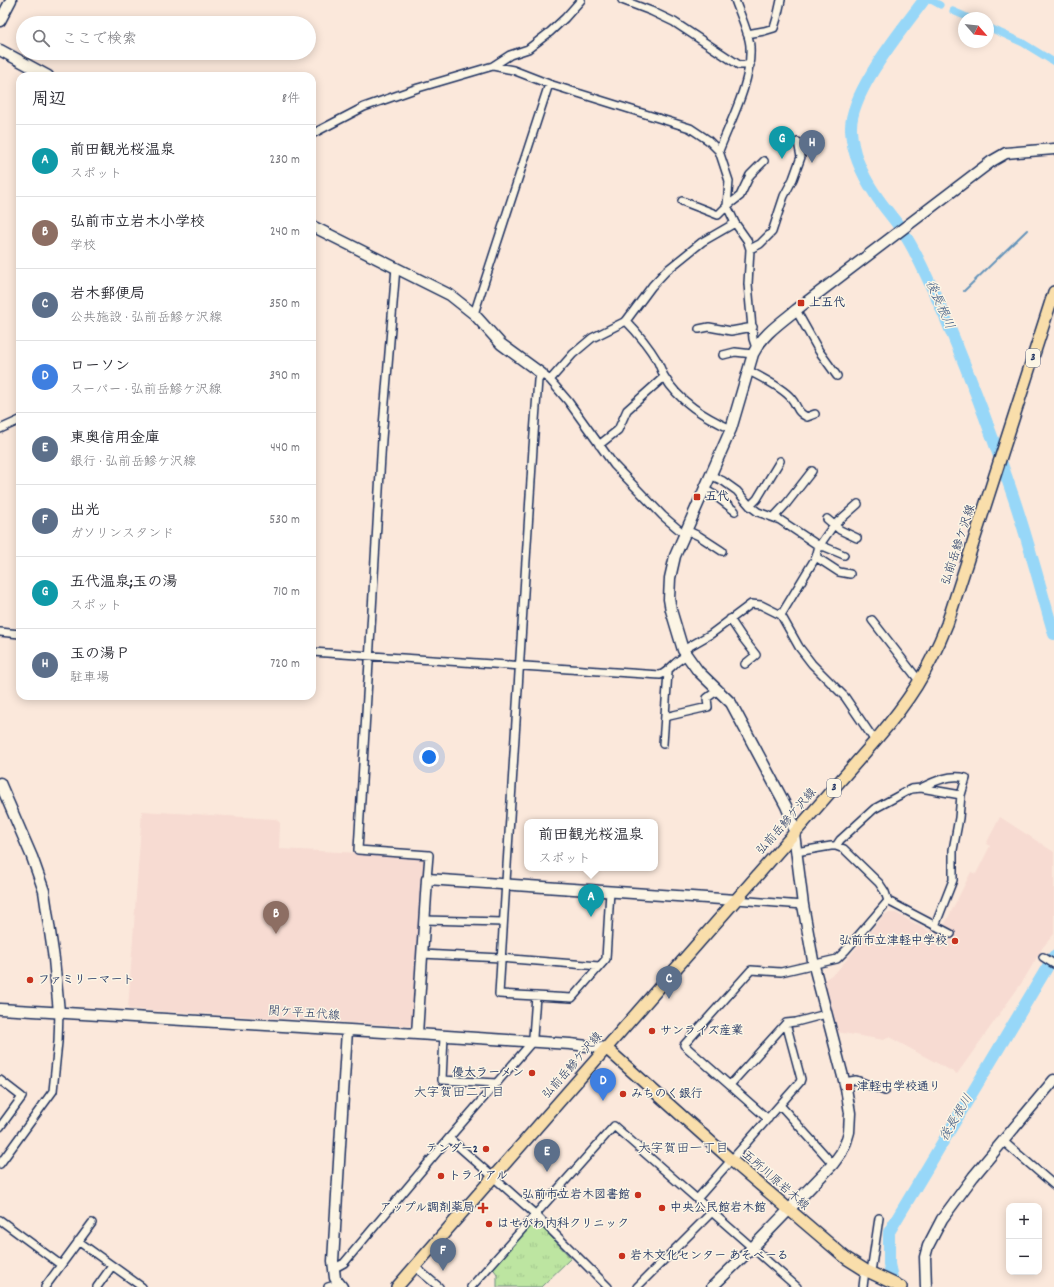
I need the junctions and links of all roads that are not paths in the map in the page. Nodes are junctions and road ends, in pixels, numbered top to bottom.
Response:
1 (11, 0) edge
2 (581, 0) edge
3 (622, 0) edge
4 (735, 0) edge
5 (781, 0) edge
6 (0, 21) edge
7 (747, 34) junction
8 (0, 50) edge
9 (16, 59) edge
10 (18, 60) edge
11 (750, 65) junction
12 (493, 66) junction
13 (41, 72) edge
14 (549, 84) junction
15 (316, 132) edge
16 (798, 142) dead end
17 (1054, 148) edge
18 (719, 151) junction
19 (764, 161) dead end
20 (682, 200) dead end
21 (727, 206) junction
22 (735, 224) junction
23 (316, 228) edge
24 (750, 249) junction
25 (396, 267) junction
26 (1054, 292) edge
27 (796, 310) junction
28 (474, 314) junction
29 (626, 321) junction
30 (753, 328) junction
31 (699, 329) dead end
32 (755, 351) junction
33 (723, 355) dead end
34 (749, 371) junction
35 (837, 376) dead end
36 (546, 377) junction
37 (664, 377) junction
38 (815, 414) dead end
39 (16, 422) edge
40 (0, 429) edge
41 (731, 429) junction
42 (599, 445) junction
43 (780, 461) dead end
44 (812, 471) dead end
45 (710, 475) junction
46 (704, 489) junction
47 (858, 504) dead end
48 (750, 506) junction
49 (735, 511) dead end
50 (774, 517) junction
51 (827, 519) dead end
52 (833, 526) junction
53 (685, 532) junction
54 (857, 538) dead end
55 (819, 546) junction
56 (722, 552) dead end
57 (844, 555) dead end
58 (816, 557) junction
59 (850, 574) dead end
60 (781, 615) junction
61 (730, 619) junction
62 (872, 620) dead end
63 (0, 632) edge
64 (16, 634) edge
65 (316, 652) edge
66 (685, 653) junction
67 (370, 656) junction
68 (745, 664) dead end
69 (519, 665) junction
70 (668, 672) junction
71 (920, 682) junction
72 (718, 690) junction
73 (665, 717) junction
74 (875, 741) junction
75 (663, 744) dead end
76 (0, 783) edge
77 (921, 788) junction
78 (961, 795) junction
79 (794, 833) junction
80 (836, 846) junction
81 (796, 852) junction
82 (427, 879) junction
83 (506, 884) junction
84 (610, 891) junction
85 (736, 900) junction
86 (888, 901) junction
87 (803, 905) junction
88 (424, 920) junction
89 (503, 922) junction
90 (935, 926) junction
91 (952, 934) dead end
92 (422, 954) junction
93 (1044, 957) dead end
94 (501, 958) junction
95 (1054, 964) edge
96 (600, 966) junction
97 (814, 966) junction
98 (536, 996) junction
99 (0, 1009) edge
100 (59, 1012) junction
101 (826, 1014) junction
102 (786, 1023) junction
103 (347, 1030) junction
104 (417, 1034) junction
105 (444, 1036) junction
106 (532, 1042) junction
107 (606, 1048) junction
108 (0, 1080) edge
109 (1054, 1080) edge
110 (844, 1082) junction
111 (497, 1083) junction
112 (730, 1085) junction
113 (885, 1091) dead end
114 (780, 1105) junction
115 (768, 1119) junction
116 (0, 1127) edge
117 (449, 1138) junction
118 (1003, 1141) junction
119 (731, 1160) junction
120 (0, 1164) edge
121 (833, 1164) junction
122 (494, 1177) junction
123 (1054, 1185) edge
124 (697, 1199) junction
125 (789, 1210) junction
126 (712, 1212) junction
127 (535, 1214) junction
128 (879, 1218) dead end
129 (0, 1220) edge
130 (92, 1223) dead end
131 (78, 1241) junction
132 (752, 1248) junction
133 (61, 1265) junction
134 (112, 1266) junction
135 (415, 1267) junction
136 (333, 1269) junction
137 (871, 1273) junction
138 (341, 1285) edge
139 (45, 1287) edge
140 (96, 1287) edge
141 (142, 1287) edge
142 (328, 1287) edge
143 (397, 1287) edge
144 (439, 1287) edge
145 (471, 1287) edge
146 (608, 1287) edge
147 (637, 1287) edge
148 (712, 1287) edge
149 (797, 1287) edge
150 (863, 1287) edge
151 (901, 1287) edge
152 (926, 1287) edge

1 - 6 street
2 - 12 street
3 - 11 street
4 - 7 street
5 - 7 street
7 - 11 street
8 - 9 street
10 - 13 street
11 - 18 street
12 - 14 street
12 - 15 street
14 - 18 street
14 - 28 street
16 - 24 street
17 - 27 street
18 - 21 street
19 - 21 street
20 - 21 street
21 - 22 street
22 - 24 street
22 - 29 street
23 - 25 street
24 - 30 street
25 - 28 street
25 - 67 street
26 - 71 main road, 弘前岳鰺ケ沢線 / 3
27 - 32 street
27 - 35 street
28 - 36 street
29 - 36 street
29 - 37 street
30 - 31 street
30 - 32 street
32 - 33 street
32 - 34 street
34 - 38 street
34 - 41 street
36 - 42 street
36 - 69 street
37 - 41 street
37 - 42 street
39 - 40 street
41 - 45 street
42 - 53 street
43 - 48 street
44 - 50 street
45 - 46 street
45 - 48 street
46 - 49 street
46 - 53 street
47 - 52 street
48 - 50 street
50 - 55 street
51 - 52 street
52 - 54 street
52 - 55 street
53 - 56 street
53 - 66 street
55 - 57 street
55 - 58 street
58 - 59 street
58 - 60 street
60 - 61 street
60 - 74 street
61 - 66 street
61 - 68 street
62 - 71 street
63 - 64 street
65 - 67 street
66 - 70 street
66 - 72 street
67 - 69 street
67 - 82 street
69 - 70 street
69 - 83 street
70 - 73 street
71 - 74 main road, 弘前岳鰺ケ沢線 / 3
72 - 73 street
72 - 79 street
73 - 75 street
74 - 79 main road, 弘前岳鰺ケ沢線 / 3
76 - 100 street
77 - 78 street
77 - 78 street
77 - 80 street
78 - 90 street
79 - 81 street
79 - 85 main road, 弘前岳鰺ケ沢線 / 3
80 - 81 street
80 - 86 street
81 - 87 street
82 - 83 street
82 - 88 street
83 - 84 street
83 - 89 street
84 - 85 street
84 - 96 street
85 - 87 street
85 - 107 main road, 弘前岳鰺ケ沢線 / 3
86 - 90 street
86 - 97 street
87 - 97 street
88 - 89 street
88 - 92 street
89 - 94 street
90 - 91 street
92 - 94 street
92 - 104 street
93 - 95 street
94 - 96 street
94 - 98 street
96 - 98 street
97 - 101 street
97 - 112 street
98 - 106 street
99 - 100 street, 関ケ平五代線
100 - 103 street, 関ケ平五代線
100 - 120 street
101 - 102 street
101 - 110 street
102 - 112 street
102 - 114 street
103 - 104 street, 関ケ平五代線
103 - 136 street
104 - 105 street, 関ケ平五代線
105 - 106 street, 関ケ平五代線
105 - 111 street
106 - 107 street, 関ケ平五代線
106 - 111 street
107 - 119 main road, 五所川原岩木線
107 - 122 main road, 弘前岳鰺ケ沢線 / 3
108 - 116 street
109 - 118 street
110 - 113 street
110 - 121 street
111 - 117 street
112 - 115 street
114 - 115 street
114 - 121 street
115 - 119 street
117 - 122 street
117 - 136 street
118 - 123 street
118 - 152 street
119 - 124 street
119 - 125 main road, 五所川原岩木線
121 - 125 street
122 - 127 street
122 - 135 main road, 弘前岳鰺ケ沢線 / 3
124 - 126 street
124 - 127 street
125 - 132 street
125 - 137 main road, 五所川原岩木線
126 - 132 street
126 - 147 street
127 - 145 street
127 - 146 street
128 - 137 street
129 - 133 street
130 - 131 street
131 - 133 street
131 - 134 street
132 - 148 street
132 - 149 street
133 - 139 street
134 - 140 street
134 - 141 street
135 - 143 main road, 弘前岳鰺ケ沢線 / 3
135 - 144 street
136 - 138 street
137 - 150 street
137 - 151 main road, 五所川原岩木線
138 - 142 street

